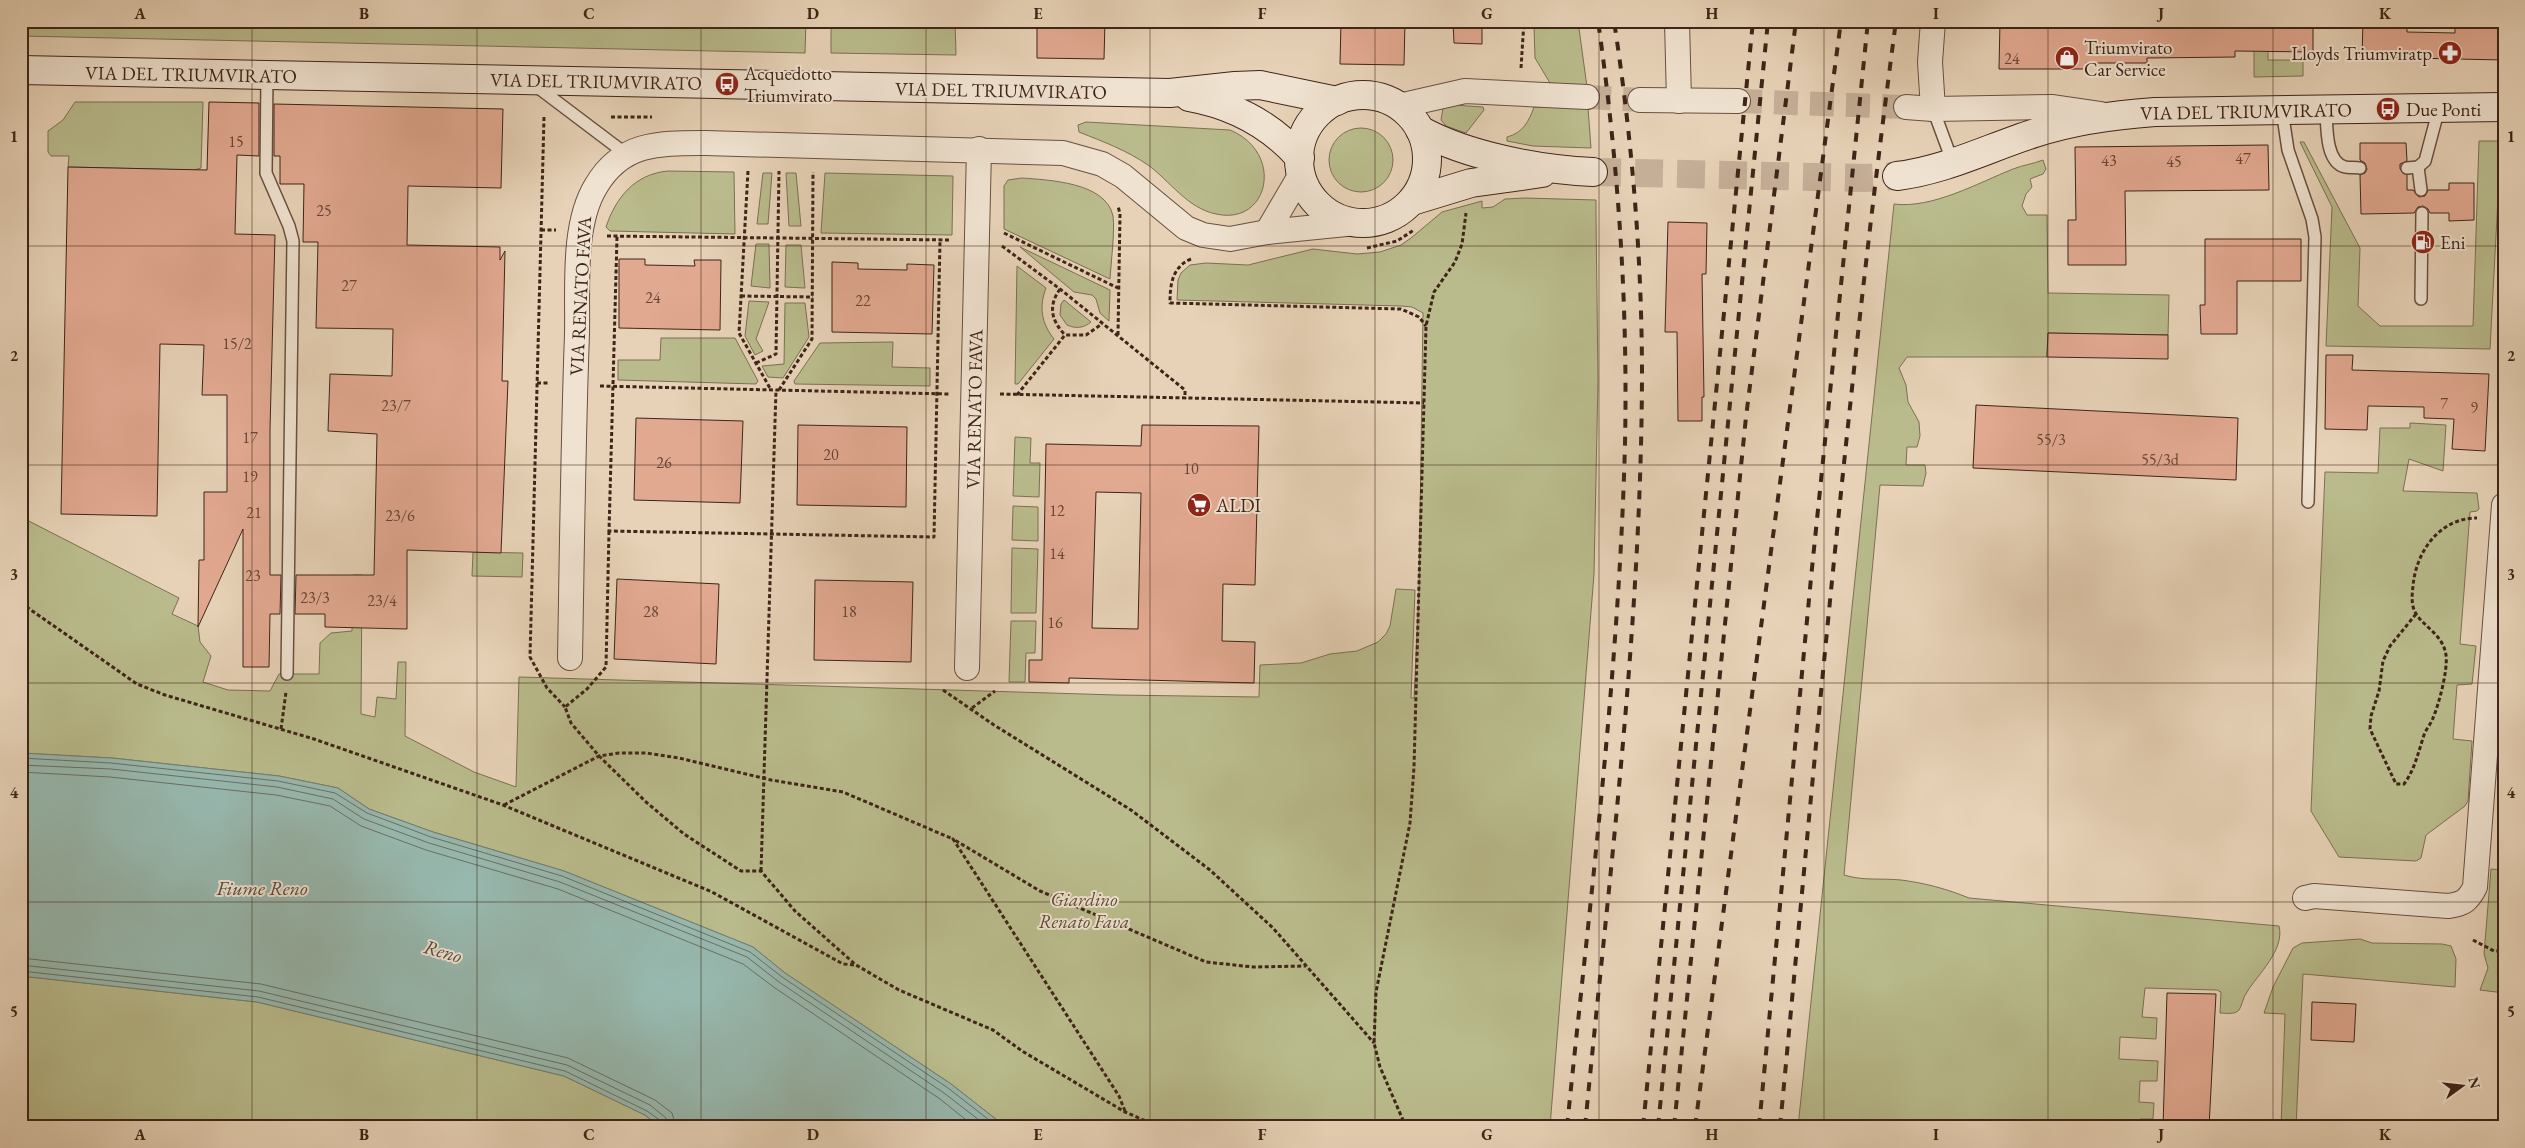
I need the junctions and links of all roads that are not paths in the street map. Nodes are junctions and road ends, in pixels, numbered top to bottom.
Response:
1 (1677, 21) edge
2 (1933, 21) edge
3 (21, 70) edge
4 (267, 75) junction
5 (529, 80) junction
6 (1170, 93) junction
7 (1587, 97) tunnel mouth
8 (1640, 100) tunnel mouth
9 (1337, 101) junction
10 (1679, 101) junction
11 (1738, 101) tunnel mouth
12 (1399, 106) junction
13 (1906, 107) tunnel mouth
14 (2504, 107) edge
15 (2439, 108) junction
16 (1933, 109) junction
17 (2282, 110) junction
18 (2326, 110) junction
19 (2109, 115) junction
20 (1420, 130) junction
21 (979, 150) junction
22 (626, 154) junction
23 (1953, 163) junction
24 (1301, 166) junction
25 (2360, 168) dead end
26 (1559, 171) junction
27 (1594, 172) tunnel mouth
28 (1897, 176) tunnel mouth
29 (2421, 190) dead end
30 (1412, 200) junction
31 (2422, 213) dead end
32 (1356, 223) junction
33 (1267, 232) junction
34 (2420, 299) dead end
35 (2308, 502) dead end
36 (2503, 511) edge
37 (570, 658) dead end
38 (967, 668) dead end
39 (287, 674) road end
40 (2305, 898) dead end

1 - 10 street
2 - 16 street
3 - 4 main road, VIA DEL TRIUMVIRATO
4 - 5 main road, VIA DEL TRIUMVIRATO
4 - 39 lane
5 - 6 main road, VIA DEL TRIUMVIRATO
5 - 22 lane
6 - 9 main road, VIA DEL TRIUMVIRATO
6 - 24 main road, VIA DEL TRIUMVIRATO
7 - 12 street
8 - 10 street
9 - 12 main road
9 - 24 main road
10 - 11 street
12 - 20 main road
13 - 16 street, VIA DEL TRIUMVIRATO
14 - 15 main road, VIA DEL TRIUMVIRATO
15 - 18 main road, VIA DEL TRIUMVIRATO
15 - 29 lane
16 - 19 street, VIA DEL TRIUMVIRATO
16 - 23 lane
17 - 18 main road, VIA DEL TRIUMVIRATO
17 - 19 main road, VIA DEL TRIUMVIRATO
17 - 35 lane
18 - 25 lane
19 - 23 main road, VIA DEL TRIUMVIRATO
20 - 26 main road
20 - 30 main road
21 - 22 street, VIA RENATO FAVA
21 - 33 street, VIA RENATO FAVA
21 - 38 street, VIA RENATO FAVA
22 - 37 street, VIA RENATO FAVA
23 - 28 main road, VIA DEL TRIUMVIRATO
24 - 32 main road
24 - 33 street
26 - 27 main road
26 - 30 main road
30 - 32 main road
31 - 34 lane
32 - 33 street, VIA RENATO FAVA
36 - 40 street

